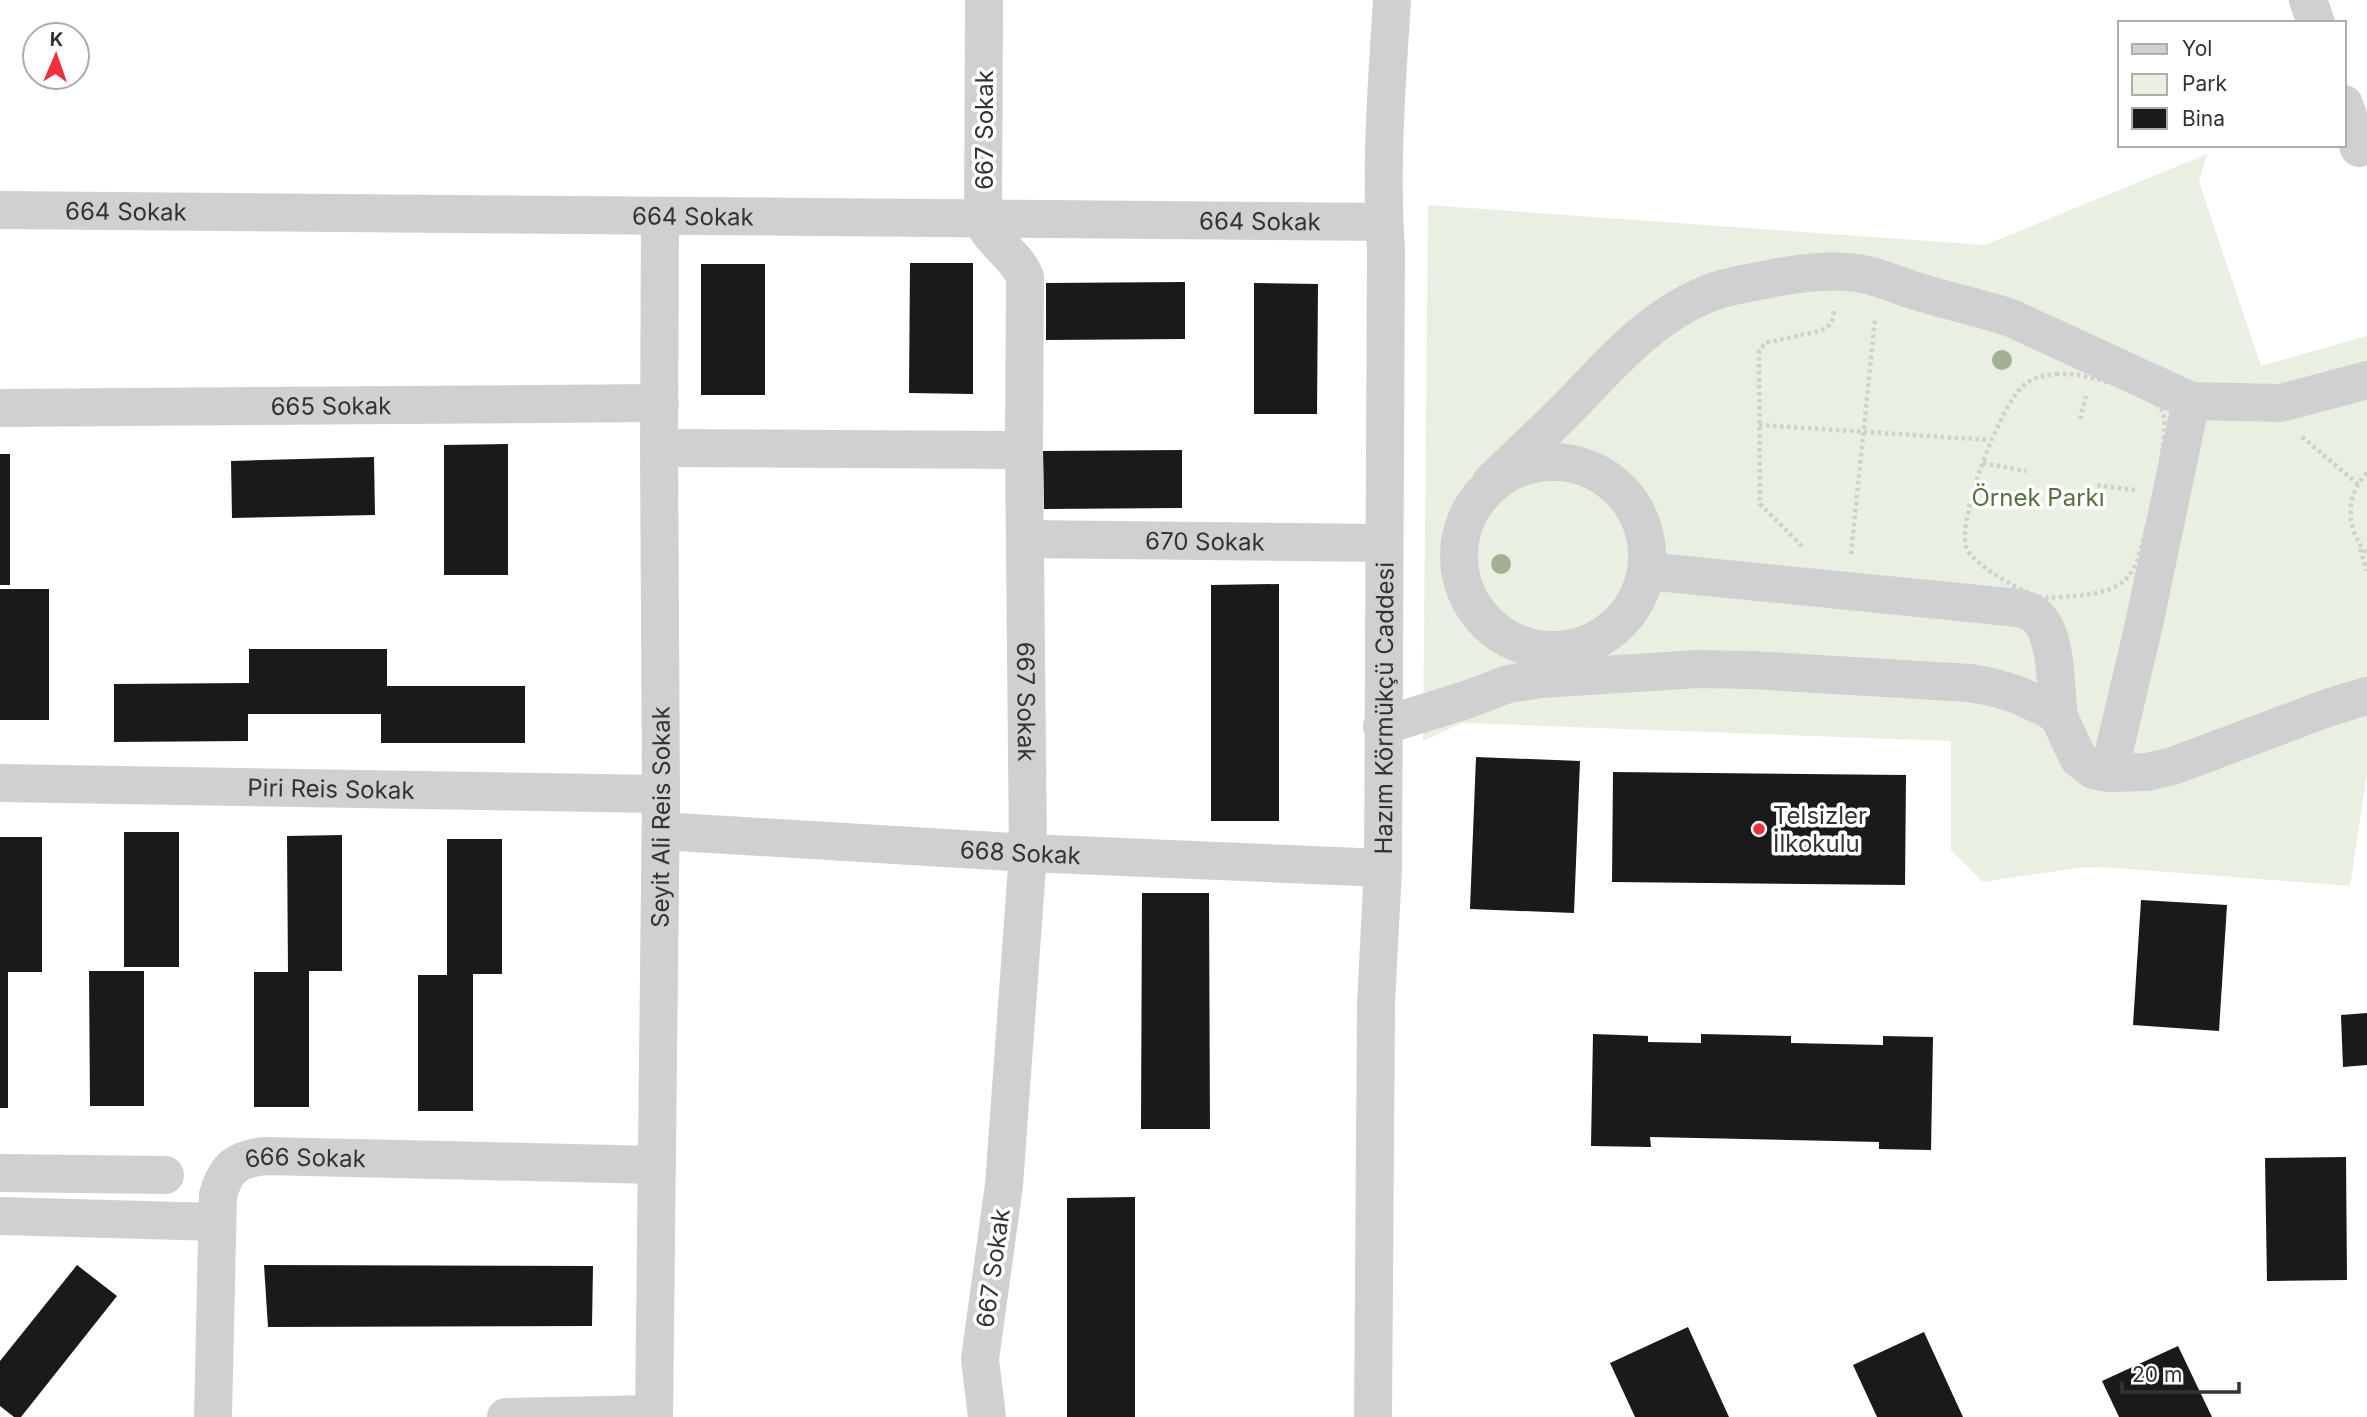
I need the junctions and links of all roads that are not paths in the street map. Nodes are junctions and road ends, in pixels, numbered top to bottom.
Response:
1 (984, 0) edge
2 (1392, 0) edge
3 (2308, 0) edge
4 (2315, 21) edge
5 (2346, 110) edge
6 (2359, 148) dead end
7 (0, 210) edge
8 (660, 217) junction
9 (983, 220) junction
10 (1384, 222) junction
11 (2367, 380) edge
12 (2191, 401) junction
13 (660, 403) junction
14 (0, 408) edge
15 (659, 448) junction
16 (1024, 450) junction
17 (1491, 482) junction
18 (1025, 539) junction
19 (1384, 543) junction
20 (1647, 571) junction
21 (1497, 631) junction
22 (1526, 681) junction
23 (2367, 696) edge
24 (2059, 717) junction
25 (1382, 726) junction
26 (2109, 773) junction
27 (0, 783) edge
28 (661, 793) junction
29 (661, 831) junction
30 (1028, 853) junction
31 (1382, 868) junction
32 (657, 1165) junction
33 (0, 1173) edge
34 (165, 1175) dead end
35 (0, 1216) edge
36 (217, 1222) junction
37 (654, 1415) edge
38 (213, 1417) edge
39 (506, 1417) edge
40 (987, 1417) edge
41 (1373, 1417) edge

1 - 9 street, 667 Sokak
2 - 10 street, Hazım Körmükçü Caddesi
3 - 4 street
5 - 6 street
7 - 8 street, 664 Sokak
8 - 9 street, 664 Sokak
8 - 13 street, Seyit Ali Reis Sokak
9 - 10 street, 664 Sokak
9 - 16 street, 667 Sokak
10 - 19 street, Hazım Körmükçü Caddesi
11 - 12 street
12 - 17 street
12 - 26 street
13 - 14 street, 665 Sokak
13 - 15 street, Seyit Ali Reis Sokak
15 - 16 street
15 - 28 street, Seyit Ali Reis Sokak
16 - 18 street, 667 Sokak
17 - 20 street
17 - 21 street
18 - 19 street, 670 Sokak
18 - 30 street, 667 Sokak
19 - 25 street, Hazım Körmükçü Caddesi
20 - 21 street
20 - 24 street
21 - 22 street
22 - 24 street
22 - 25 street
23 - 26 street
24 - 26 street
25 - 31 street, Hazım Körmükçü Caddesi
27 - 28 street, Piri Reis Sokak
28 - 29 street, Seyit Ali Reis Sokak
29 - 30 street, 668 Sokak
29 - 32 street, Seyit Ali Reis Sokak
30 - 31 street, 668 Sokak
30 - 40 street, 667 Sokak
31 - 41 street, Hazım Körmükçü Caddesi
32 - 36 street, 666 Sokak
32 - 37 street, Seyit Ali Reis Sokak
33 - 34 street
35 - 36 street
36 - 38 street, 666 Sokak
37 - 39 street

